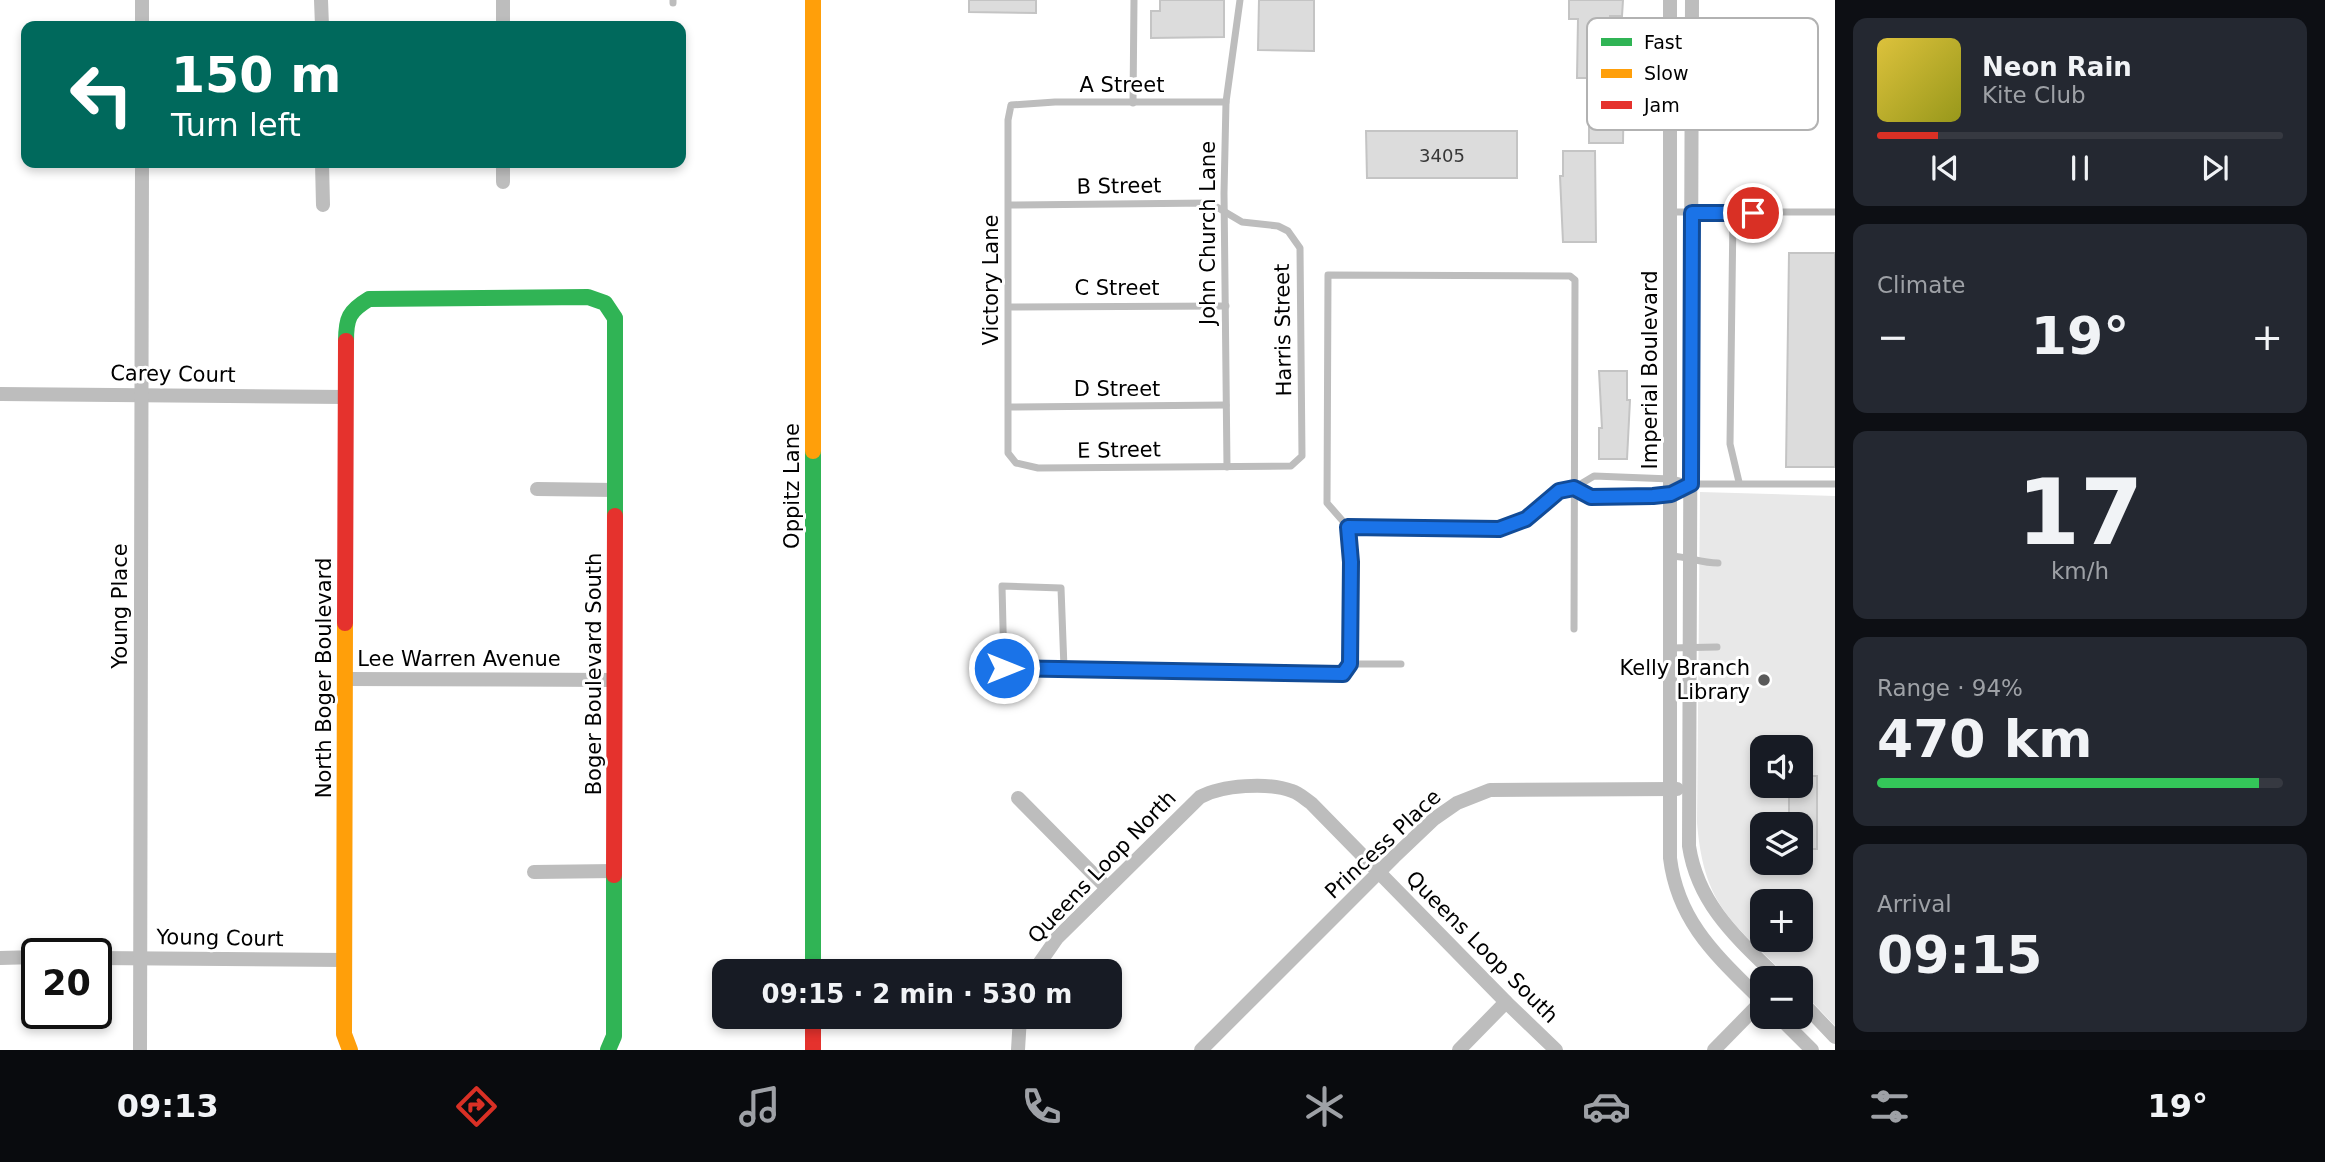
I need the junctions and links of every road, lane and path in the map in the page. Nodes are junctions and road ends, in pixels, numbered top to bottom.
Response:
1 (142, 0) edge
2 (321, 0) edge
3 (503, 0) edge
4 (813, 0) edge
5 (1134, 0) edge
6 (1240, 0) edge
7 (1670, 0) edge
8 (1692, 0) edge
9 (1670, 18) edge
10 (1692, 18) edge
11 (142, 21) edge
12 (322, 21) edge
13 (503, 21) edge
14 (1226, 102) junction
15 (1017, 103) joint
16 (1133, 103) junction
17 (1670, 130) edge
18 (1692, 130) edge
19 (142, 168) edge
20 (322, 168) edge
21 (503, 168) edge
22 (503, 182) dead end
23 (323, 205) dead end
24 (1009, 205) junction
25 (1226, 212) junction
26 (1670, 212) junction
27 (1835, 212) edge
28 (1692, 213) junction
29 (1733, 213) junction
30 (604, 301) joint
31 (1226, 306) junction
32 (1009, 307) junction
33 (0, 394) edge
34 (141, 394) junction
35 (345, 397) junction
36 (1226, 405) junction
37 (1009, 407) junction
38 (1302, 456) joint
39 (1013, 460) joint
40 (1227, 467) junction
41 (1739, 482) junction
42 (1691, 484) junction
43 (1835, 484) edge
44 (1671, 486) junction
45 (1574, 488) junction
46 (537, 489) dead end
47 (615, 489) junction
48 (1348, 527) junction
49 (1672, 556) junction
50 (1690, 557) junction
51 (1718, 563) dead end
52 (1574, 629) dead end
53 (1690, 647) junction
54 (1717, 647) dead end
55 (1670, 648) junction
56 (1350, 664) junction
57 (1401, 664) dead end
58 (1064, 668) junction
59 (345, 679) junction
60 (615, 680) junction
61 (1669, 789) junction
62 (1689, 789) junction
63 (1018, 798) dead end
64 (615, 871) junction
65 (534, 872) dead end
66 (1379, 874) junction
67 (1106, 887) junction
68 (21, 957) edge
69 (0, 958) edge
70 (112, 958) edge
71 (141, 958) junction
72 (813, 959) edge
73 (1042, 959) edge
74 (344, 960) junction
75 (1766, 966) edge
76 (1750, 989) edge
77 (1506, 1002) junction
78 (1750, 1013) edge
79 (1813, 1014) edge
80 (813, 1029) edge
81 (1019, 1029) edge
82 (1791, 1029) edge
83 (1835, 1037) edge
84 (140, 1050) edge
85 (350, 1050) edge
86 (608, 1050) edge
87 (813, 1050) edge
88 (1018, 1050) edge
89 (1201, 1050) edge
90 (1459, 1050) edge
91 (1556, 1050) edge
92 (1714, 1050) edge
93 (1812, 1050) edge

1 - 11 street
2 - 12 street
3 - 13 street
4 - 72 street, Oppitz Lane
5 - 16 lane
6 - 14 lane, John Church Lane
7 - 9 street, Imperial Boulevard
8 - 10 street, Imperial Boulevard
14 - 16 lane, A Street
14 - 25 lane, John Church Lane
15 - 16 lane, A Street
15 - 24 lane, Victory Lane
17 - 26 street, Imperial Boulevard
18 - 28 street, Imperial Boulevard
19 - 34 street, Young Place
20 - 23 street
21 - 22 street
24 - 25 lane, B Street
24 - 32 lane, Victory Lane
25 - 31 lane, John Church Lane
25 - 38 lane, Harris Street
26 - 28 lane
26 - 44 street, Imperial Boulevard
27 - 29 lane
28 - 29 lane
28 - 42 street, Imperial Boulevard
29 - 41 lane
30 - 35 street, North Boger Boulevard
30 - 47 street, Boger Boulevard South
31 - 32 lane, C Street
31 - 36 lane, John Church Lane
32 - 37 lane, Victory Lane
33 - 34 street, Carey Court
34 - 35 street, Carey Court
34 - 71 street, Young Place
35 - 59 street, North Boger Boulevard
36 - 37 lane, D Street
36 - 40 lane, John Church Lane
37 - 39 lane, Victory Lane
38 - 40 lane, E Street
39 - 40 lane, E Street
41 - 42 lane
41 - 43 lane
42 - 44 lane
42 - 44 lane
42 - 50 street, Imperial Boulevard
44 - 45 lane
44 - 45 lane
44 - 49 street, Imperial Boulevard
45 - 48 lane
45 - 48 lane
45 - 52 lane
46 - 47 street
47 - 60 street, Boger Boulevard South
48 - 56 lane
49 - 50 lane
49 - 55 street, Imperial Boulevard
50 - 51 lane
50 - 53 street, Imperial Boulevard
53 - 54 lane
53 - 55 lane
53 - 62 street, Imperial Boulevard
55 - 61 street, Imperial Boulevard
56 - 57 lane
56 - 58 lane
58 - 58 lane
59 - 60 street, Lee Warren Avenue
59 - 74 street, North Boger Boulevard
60 - 64 street, Boger Boulevard South
61 - 62 street, Princess Place
61 - 66 street, Princess Place
61 - 76 street, Imperial Boulevard
62 - 75 street, Imperial Boulevard
63 - 67 street
64 - 65 street
64 - 86 street, Boger Boulevard South
66 - 67 street, Queens Loop North
66 - 77 street, Queens Loop South
66 - 89 street, Princess Place
67 - 73 street, Queens Loop North
68 - 69 street
70 - 71 street, Young Court
71 - 74 street, Young Court
71 - 84 street, Young Place
74 - 85 street, North Boger Boulevard
77 - 90 street
77 - 91 street, Queens Loop South
78 - 92 street
79 - 83 street
80 - 87 street
81 - 88 street
82 - 93 street

